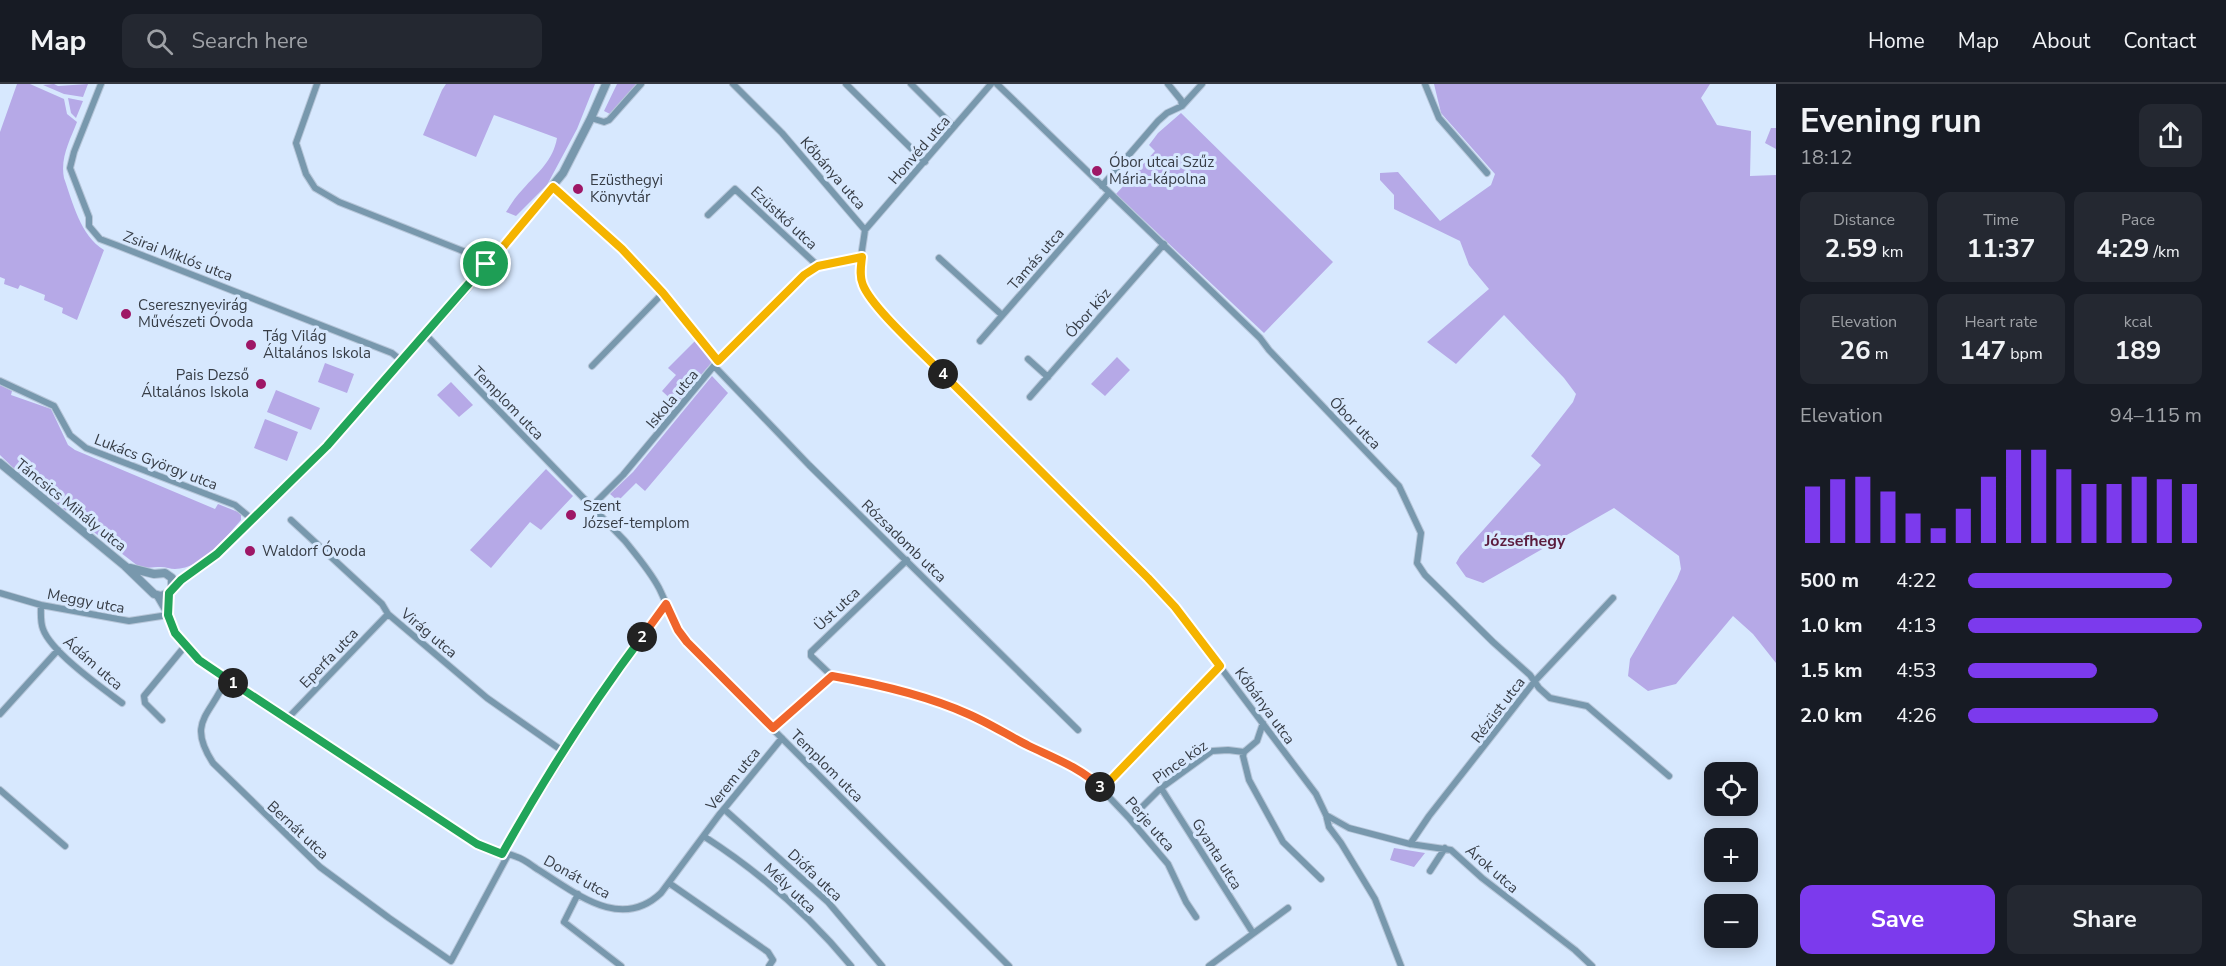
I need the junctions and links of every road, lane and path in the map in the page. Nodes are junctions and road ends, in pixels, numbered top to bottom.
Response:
1 (101, 84) edge
2 (317, 84) edge
3 (606, 84) edge
4 (641, 84) edge
5 (733, 84) edge
6 (846, 84) edge
7 (911, 84) edge
8 (990, 84) edge
9 (997, 84) edge
10 (1168, 84) edge
11 (1202, 84) edge
12 (1425, 84) edge
13 (1182, 106) junction
14 (591, 118) junction
15 (954, 127) junction
16 (925, 162) junction
17 (1487, 173) dead end
18 (1101, 186) junction
19 (553, 187) junction
20 (1109, 193) junction
21 (708, 215) dead end
22 (866, 230) junction
23 (1164, 244) junction
24 (862, 257) junction
25 (939, 258) dead end
26 (486, 264) junction
27 (818, 266) junction
28 (663, 293) junction
29 (1002, 315) junction
30 (425, 334) junction
31 (980, 341) dead end
32 (1028, 359) dead end
33 (402, 361) junction
34 (716, 364) junction
35 (592, 366) dead end
36 (1048, 377) junction
37 (0, 381) edge
38 (1030, 397) dead end
39 (0, 464) edge
40 (592, 506) junction
41 (253, 520) junction
42 (291, 520) dead end
43 (907, 560) junction
44 (125, 566) junction
45 (196, 570) junction
46 (154, 574) junction
47 (169, 575) junction
48 (149, 587) junction
49 (170, 592) junction
50 (0, 593) edge
51 (157, 596) junction
52 (1613, 598) dead end
53 (666, 604) junction
54 (41, 605) junction
55 (388, 614) junction
56 (168, 615) junction
57 (185, 646) junction
58 (58, 650) junction
59 (1220, 666) junction
60 (833, 677) junction
61 (226, 679) junction
62 (1534, 682) junction
63 (122, 704) dead end
64 (0, 714) edge
65 (287, 719) junction
66 (162, 720) dead end
67 (1263, 722) junction
68 (773, 728) junction
69 (1078, 730) dead end
70 (782, 738) junction
71 (564, 752) junction
72 (1244, 752) junction
73 (1669, 776) dead end
74 (1161, 788) junction
75 (1102, 789) junction
76 (0, 790) edge
77 (725, 810) junction
78 (1137, 812) dead end
79 (1326, 815) junction
80 (705, 837) junction
81 (1410, 844) junction
82 (65, 846) dead end
83 (1445, 848) junction
84 (505, 854) junction
85 (1430, 871) dead end
86 (1321, 879) dead end
87 (669, 883) junction
88 (578, 894) junction
89 (1288, 908) dead end
90 (1196, 917) dead end
91 (1253, 933) junction
92 (621, 966) edge
93 (769, 966) edge
94 (851, 966) edge
95 (882, 966) edge
96 (1009, 966) edge
97 (1209, 966) edge
98 (1401, 966) edge
99 (1592, 966) edge

1 - 33 street, Zsirai Miklós utca
2 - 26 street
3 - 14 street
4 - 14 street
5 - 22 street, Kőbánya utca
6 - 16 street
7 - 15 street
8 - 15 street, Honvéd utca
9 - 18 street, Óbor utca
10 - 13 street
11 - 13 street
12 - 17 street
13 - 18 street
14 - 19 street
15 - 16 street, Honvéd utca
16 - 22 street, Honvéd utca
18 - 20 street, Óbor utca
19 - 26 street
19 - 28 street, Rózsadomb utca
20 - 23 street, Óbor utca
20 - 29 street, Tamás utca
21 - 27 street, Ezüstkő utca
22 - 24 street, Kőbánya utca
23 - 36 street, Óbor köz
23 - 62 street, Óbor utca
24 - 27 street, Iskola utca
24 - 59 street, Kőbánya utca
25 - 29 street
26 - 30 street
27 - 34 street, Iskola utca
28 - 34 street, Rózsadomb utca
28 - 35 street
29 - 31 street, Tamás utca
30 - 33 street
30 - 40 street, Templom utca
32 - 36 street
33 - 41 street
34 - 40 street, Iskola utca
34 - 43 street, Rózsadomb utca
36 - 38 street, Óbor köz
37 - 41 street, Lukács György utca
39 - 44 street, Táncsics Mihály utca
40 - 53 street, Templom utca
41 - 45 street
42 - 55 street, Virág utca
43 - 60 street, Üst utca
43 - 69 street, Rózsadomb utca
44 - 46 street, Táncsics Mihály utca
44 - 48 street, Táncsics Mihály utca
45 - 47 street
45 - 49 street
46 - 47 street
46 - 48 street
47 - 49 street
48 - 51 street
49 - 51 street
49 - 56 street
50 - 54 street, Meggy utca
51 - 56 street
52 - 62 street, Rézüst utca
53 - 68 street, Templom utca
53 - 71 street
54 - 56 street, Meggy utca
54 - 58 street, Ádám utca
55 - 65 street, Eperfa utca
55 - 71 street, Virág utca
56 - 57 street
57 - 61 street
57 - 66 street
58 - 63 street, Ádám utca
58 - 64 street
59 - 67 street, Kőbánya utca
59 - 75 street
60 - 68 street
60 - 75 street, Perje utca
61 - 65 street
61 - 84 street, Bernát utca
62 - 73 street, Óbor utca
62 - 81 street, Rézüst utca
65 - 84 street
67 - 72 street
67 - 79 street, Kőbánya utca
68 - 70 street, Templom utca
70 - 77 street, Verem utca
70 - 96 street, Templom utca
71 - 84 street
72 - 74 street, Pince köz
72 - 86 street
74 - 78 street, Pince köz
74 - 91 street, Gyanta utca
75 - 90 street, Perje utca
76 - 82 street
77 - 80 street, Verem utca
77 - 95 street, Diófa utca
79 - 81 street, Árok utca
79 - 98 street, Kőbánya utca
80 - 87 street, Donát utca
80 - 94 street, Mély utca
81 - 83 street, Árok utca
83 - 85 street
83 - 99 street, Árok utca
84 - 88 street, Donát utca
87 - 88 street, Donát utca
87 - 93 street
88 - 92 street
89 - 91 street
91 - 97 street

